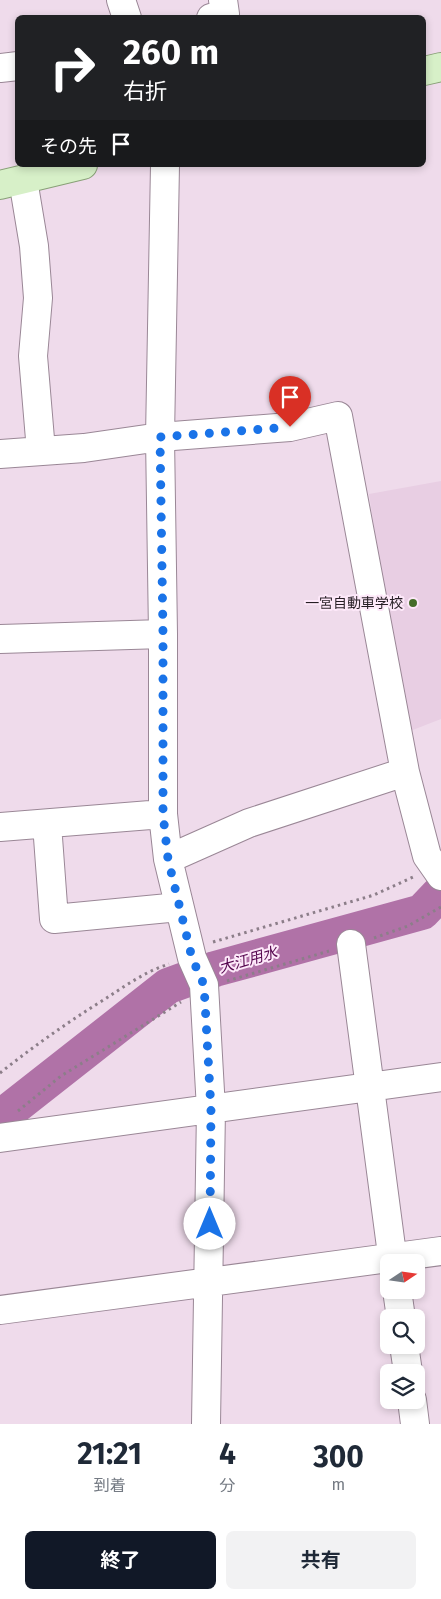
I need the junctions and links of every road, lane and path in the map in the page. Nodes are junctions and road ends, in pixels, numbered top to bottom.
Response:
1 (121, 0) edge
2 (224, 0) edge
3 (126, 15) edge
4 (222, 15) edge
5 (15, 66) edge
6 (441, 66) edge
7 (0, 68) edge
8 (426, 70) edge
9 (75, 167) edge
10 (165, 167) edge
11 (11, 182) edge
12 (160, 437) junction
13 (41, 451) junction
14 (0, 454) edge
15 (163, 634) junction
16 (0, 639) edge
17 (405, 772) junction
18 (163, 814) junction
19 (47, 824) junction
20 (0, 828) edge
21 (168, 859) junction
22 (439, 873) edge
23 (180, 907) junction
24 (351, 944) dead end
25 (441, 1077) edge
26 (370, 1086) junction
27 (211, 1109) junction
28 (0, 1138) edge
29 (441, 1251) edge
30 (392, 1254) edge
31 (425, 1254) edge
32 (380, 1261) edge
33 (210, 1281) junction
34 (0, 1310) edge
35 (413, 1409) edge
36 (206, 1424) edge
37 (415, 1424) edge

1 - 3 street
2 - 4 street
5 - 7 street
6 - 8 main road
9 - 11 main road
10 - 12 street
11 - 13 street
12 - 13 street
12 - 15 street
12 - 17 street
13 - 14 street
15 - 16 street
15 - 18 street
17 - 21 street
17 - 22 street
18 - 19 street
18 - 21 street
19 - 20 street
19 - 23 street
21 - 23 street
23 - 27 street
24 - 26 street
25 - 26 street
26 - 27 street
26 - 30 street
27 - 28 street
27 - 33 street
29 - 31 street
32 - 33 street
33 - 34 street
33 - 36 street
35 - 37 street

